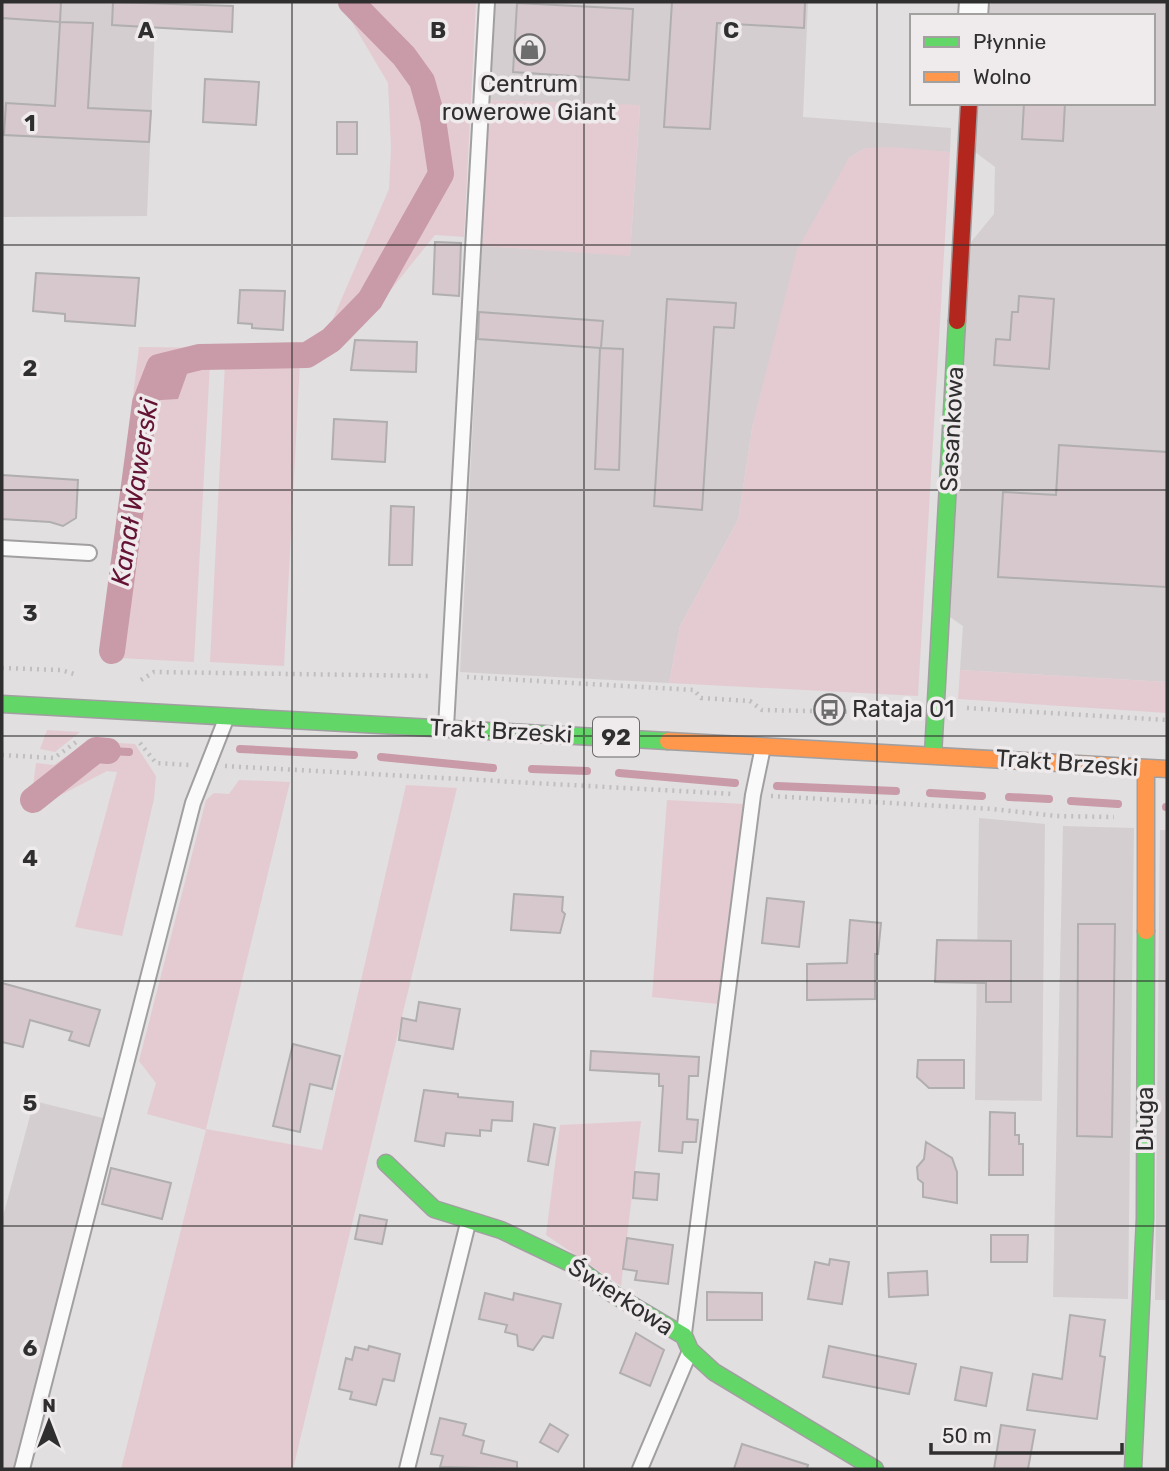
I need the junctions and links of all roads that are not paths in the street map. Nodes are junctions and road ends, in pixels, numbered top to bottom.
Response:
1 (487, 2) edge
2 (969, 105) edge
3 (2, 548) edge
4 (89, 553) dead end
5 (2, 704) edge
6 (226, 718) junction
7 (446, 728) junction
8 (763, 745) junction
9 (933, 755) junction
10 (1146, 768) junction
11 (1167, 769) edge
12 (386, 1163) dead end
13 (468, 1222) junction
14 (687, 1343) junction
15 (843, 1461) edge
16 (22, 1469) edge
17 (407, 1469) edge
18 (640, 1469) edge
19 (875, 1469) edge
20 (1133, 1469) edge

1 - 7 lane
2 - 9 street, Sasankowa
3 - 4 lane
5 - 6 street, Trakt Brzeski / 92
6 - 7 street, Trakt Brzeski / 92
6 - 16 lane
7 - 8 street, Trakt Brzeski / 92
8 - 9 street, Trakt Brzeski / 92
8 - 14 lane
9 - 10 street, Trakt Brzeski / 92
10 - 11 street, Trakt Brzeski / 92
10 - 20 street, Długa
12 - 13 street, Świerkowa
13 - 14 street, Świerkowa
13 - 17 lane
14 - 15 street, Świerkowa
14 - 18 lane
15 - 19 street, Świerkowa

